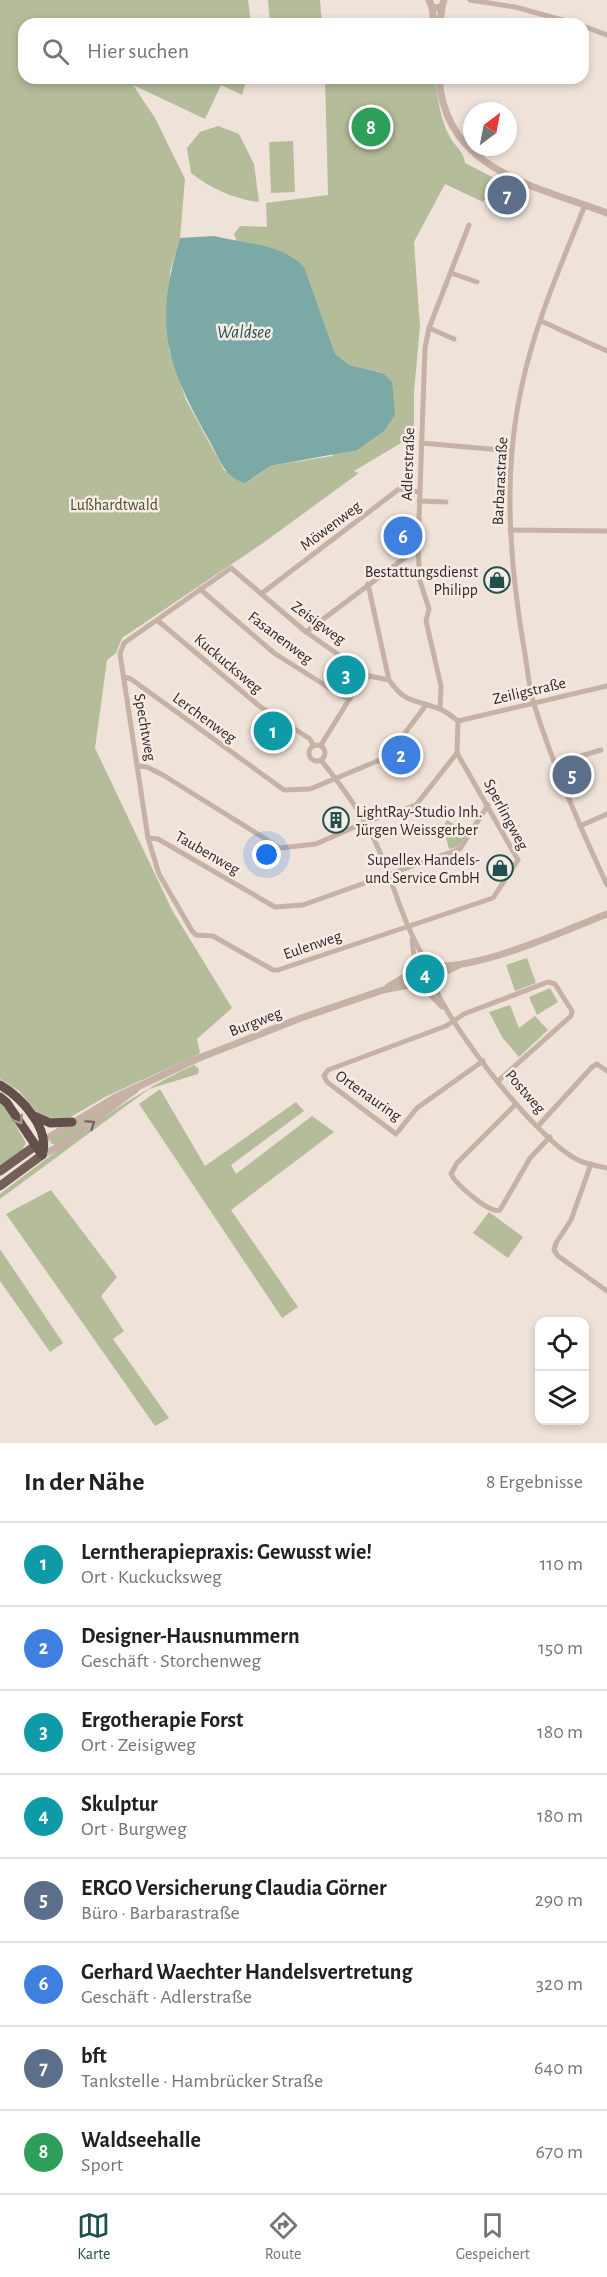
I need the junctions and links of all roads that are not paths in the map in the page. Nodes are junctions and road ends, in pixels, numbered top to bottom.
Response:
1 (470, 0) edge
2 (430, 3) edge
3 (443, 3) edge
4 (433, 18) edge
5 (441, 18) edge
6 (555, 18) edge
7 (589, 28) edge
8 (607, 34) edge
9 (441, 84) edge
10 (585, 205) junction
11 (607, 213) edge
12 (469, 225) dead end
13 (451, 273) junction
14 (477, 282) dead end
15 (541, 321) junction
16 (429, 328) junction
17 (454, 339) dead end
18 (607, 351) edge
19 (421, 443) junction
20 (512, 451) junction
21 (419, 492) junction
22 (419, 501) junction
23 (446, 502) dead end
24 (510, 530) junction
25 (607, 531) edge
26 (418, 548) junction
27 (231, 568) joint
28 (368, 584) junction
29 (200, 589) junction
30 (261, 594) junction
31 (157, 620) junction
32 (306, 632) junction
33 (369, 676) junction
34 (124, 677) junction
35 (389, 680) junction
36 (607, 686) edge
37 (350, 699) junction
38 (533, 703) junction
39 (426, 705) junction
40 (440, 708) junction
41 (458, 721) junction
42 (314, 745) junction
43 (321, 745) junction
44 (601, 750) dead end
45 (457, 753) junction
46 (321, 760) junction
47 (557, 763) junction
48 (139, 766) junction
49 (336, 779) junction
50 (488, 805) junction
51 (607, 814) edge
52 (366, 822) junction
53 (580, 826) junction
54 (148, 838) junction
55 (388, 875) junction
56 (607, 885) edge
57 (607, 914) edge
58 (406, 927) junction
59 (196, 935) joint
60 (412, 938) junction
61 (426, 961) junction
62 (461, 964) junction
63 (415, 965) junction
64 (435, 966) junction
65 (411, 973) junction
66 (438, 975) junction
67 (414, 984) junction
68 (434, 985) junction
69 (425, 989) junction
70 (383, 990) junction
71 (444, 1008) junction
72 (454, 1021) junction
73 (483, 1061) junction
74 (607, 1071) edge
75 (498, 1081) junction
76 (0, 1085) edge
77 (139, 1087) junction
78 (0, 1097) edge
79 (515, 1105) junction
80 (30, 1114) junction
81 (72, 1122) junction
82 (538, 1126) junction
83 (550, 1137) junction
84 (40, 1143) junction
85 (42, 1155) junction
86 (591, 1164) junction
87 (607, 1168) edge
88 (0, 1171) edge
89 (0, 1186) edge
90 (607, 1291) edge

1 - 6 street
2 - 3 street
2 - 4 street
3 - 5 street
7 - 8 street
9 - 10 street
10 - 11 street
10 - 15 street, Barbarastraße
12 - 13 street, Adlerstraße
13 - 14 street
13 - 16 street, Adlerstraße
15 - 18 street
15 - 20 street, Barbarastraße
16 - 17 street
16 - 19 street, Adlerstraße
19 - 20 street
19 - 21 street, Adlerstraße
20 - 24 street, Barbarastraße
21 - 22 street, Adlerstraße
21 - 30 street, Möwenweg
22 - 23 street
22 - 26 street, Adlerstraße
24 - 25 street
24 - 38 street, Barbarastraße
26 - 28 street
26 - 40 street, Adlerstraße
27 - 29 street, Spechtweg
27 - 30 street, Zeisigweg
28 - 32 street
28 - 35 street
29 - 31 street, Spechtweg
29 - 37 street, Fasanenweg
30 - 32 street, Zeisigweg
31 - 34 street, Spechtweg
31 - 42 street, Kuckucksweg
32 - 33 street, Zeisigweg
33 - 35 street, Zeisigweg
33 - 37 street
34 - 48 street, Spechtweg
34 - 49 street, Lerchenweg
35 - 39 street
36 - 38 street, Zeiligstraße
37 - 43 street
38 - 41 street, Zeiligstraße
38 - 47 street, Barbarastraße
39 - 40 street
39 - 49 street, Lerchenweg
40 - 41 street
41 - 45 street
42 - 43 street
42 - 46 street
43 - 46 street
44 - 47 street
45 - 50 street, Sperlingweg
45 - 52 street
46 - 49 street
47 - 53 street, Barbarastraße
48 - 52 street
48 - 54 street, Spechtweg
49 - 52 street
50 - 55 street, Taubenweg
50 - 58 street, Sperlingweg
51 - 53 street
52 - 55 street
53 - 56 street, Barbarastraße
54 - 55 street, Taubenweg
54 - 59 street, Spechtweg
55 - 58 street
57 - 62 street
58 - 59 street, Eulenweg
58 - 60 street
60 - 61 street
60 - 63 street
61 - 63 street
61 - 64 street
62 - 64 street
62 - 66 street
63 - 65 street
64 - 66 street
65 - 67 street
65 - 70 street, Burgweg
66 - 68 street
67 - 69 street
67 - 70 street, Burgweg
68 - 69 street
68 - 71 street, Postweg
69 - 71 street, Postweg
70 - 77 street, Burgweg
71 - 72 street, Postweg
72 - 73 street, Postweg
72 - 73 street, Ortenauring
72 - 75 street
73 - 75 street, Postweg
74 - 82 street
75 - 79 street, Postweg
76 - 80 highway
77 - 81 street, Burgweg
85 -> 77 street, Burgweg
78 -> 84 highway
79 - 82 street, Postweg
79 - 83 street
80 - 81 highway
80 - 84 highway
81 - 84 street, Burgweg
82 - 83 street, Postweg
83 - 86 street, Postweg
84 - 85 highway
84 - 88 main road
85 - 89 main road
86 - 87 street, Postweg
86 - 90 street

